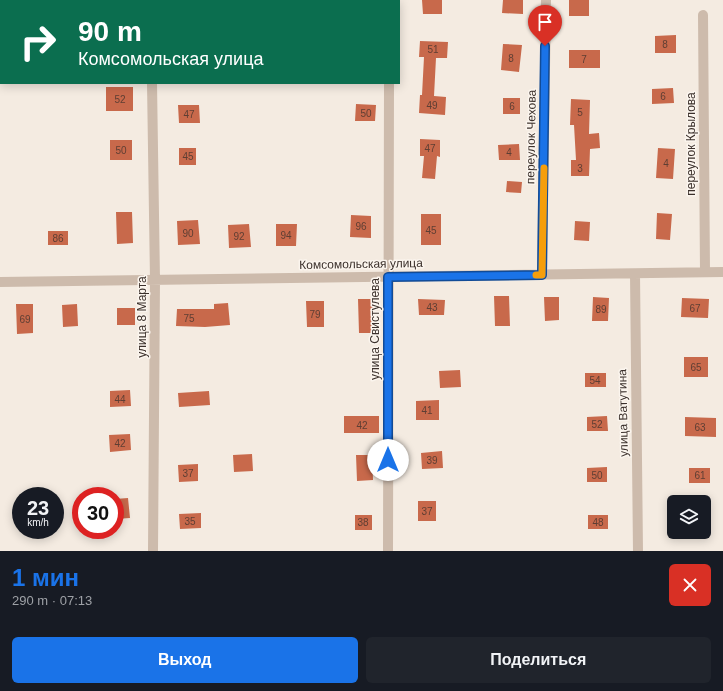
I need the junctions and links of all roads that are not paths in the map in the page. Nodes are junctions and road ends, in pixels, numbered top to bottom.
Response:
1 (546, 0) edge
2 (703, 15) dead end
3 (152, 84) edge
4 (389, 84) edge
5 (705, 272) junction
6 (723, 272) edge
7 (635, 274) junction
8 (542, 275) junction
9 (388, 277) junction
10 (155, 280) junction
11 (0, 282) edge
12 (153, 551) edge
13 (388, 551) edge
14 (638, 551) edge

1 - 8 street, переулок Чехова
2 - 5 street, переулок Крылова
3 - 10 street, улица 8 Марта
4 - 9 street, улица Свистулева
5 - 6 street, Комсомольская улица
5 - 7 street, Комсомольская улица
7 - 8 street, Комсомольская улица
7 - 14 street, улица Ватутина
8 - 9 street, Комсомольская улица
9 - 10 street, Комсомольская улица
9 - 13 street, улица Свистулева
10 - 11 street, Комсомольская улица
10 - 12 street, улица 8 Марта

